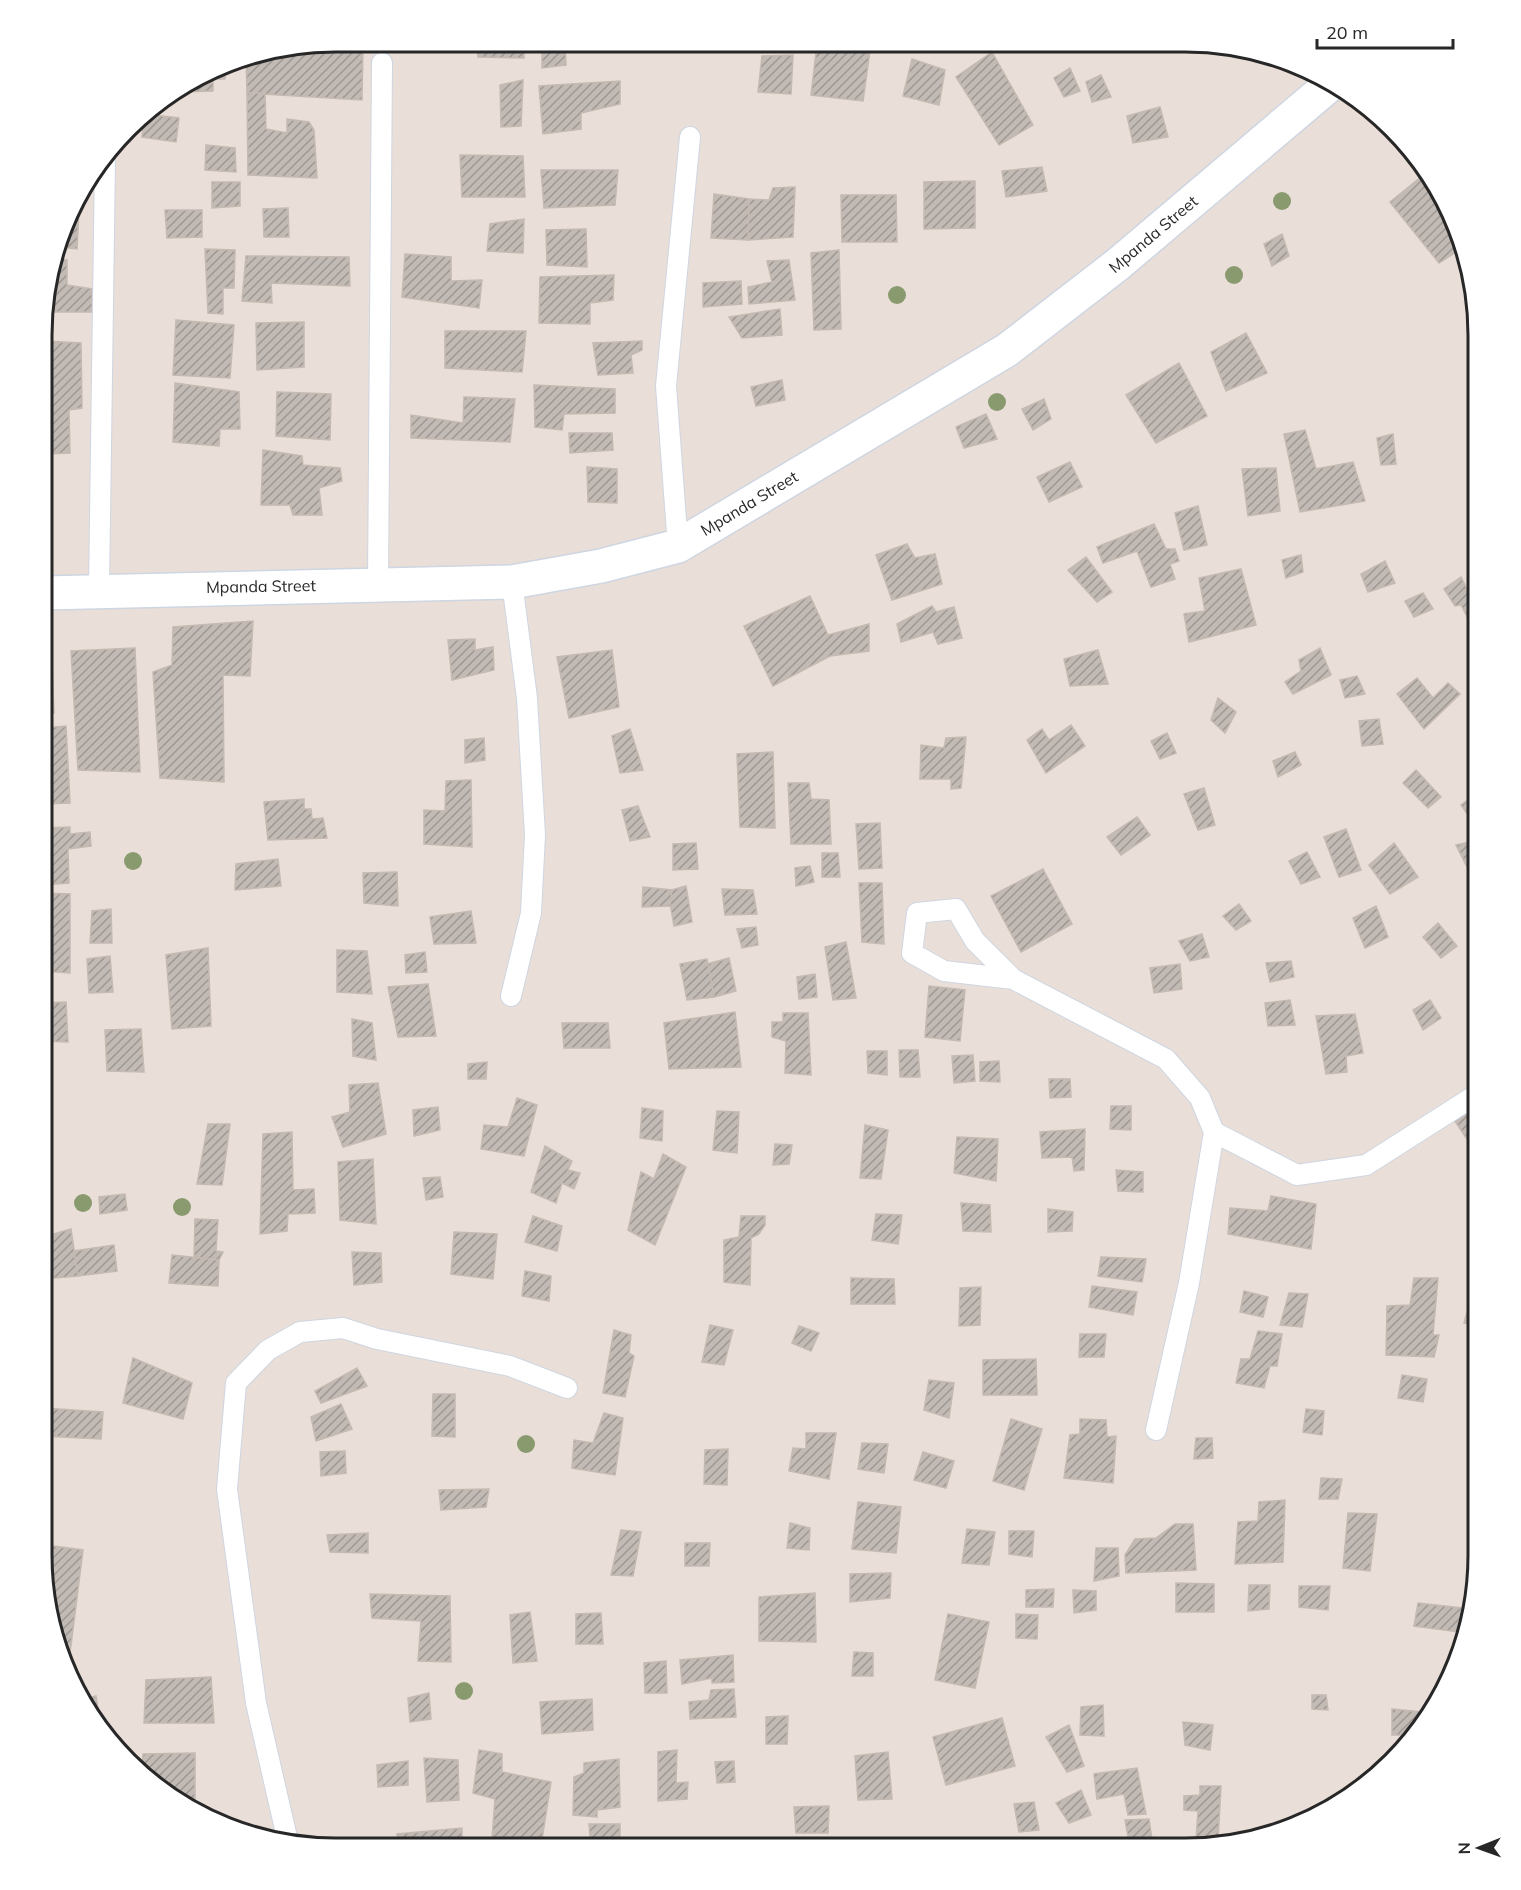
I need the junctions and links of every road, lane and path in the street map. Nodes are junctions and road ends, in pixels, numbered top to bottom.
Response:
1 (382, 63) dead end
2 (1325, 89) edge
3 (690, 137) dead end
4 (105, 171) edge
5 (678, 546) junction
6 (512, 582) junction
7 (378, 584) junction
8 (99, 590) junction
9 (52, 593) edge
10 (1013, 979) junction
11 (511, 996) dead end
12 (1468, 1100) edge
13 (1214, 1132) junction
14 (567, 1388) dead end
15 (1156, 1430) dead end
16 (286, 1833) edge

1 - 7 lane
2 - 5 street, Mpanda Street
3 - 5 lane
4 - 8 lane
5 - 6 street, Mpanda Street
6 - 7 street, Mpanda Street
6 - 11 lane
7 - 8 street, Mpanda Street
8 - 9 street, Mpanda Street
10 - 10 lane
10 - 13 lane
12 - 13 lane
13 - 15 lane
14 - 16 lane

